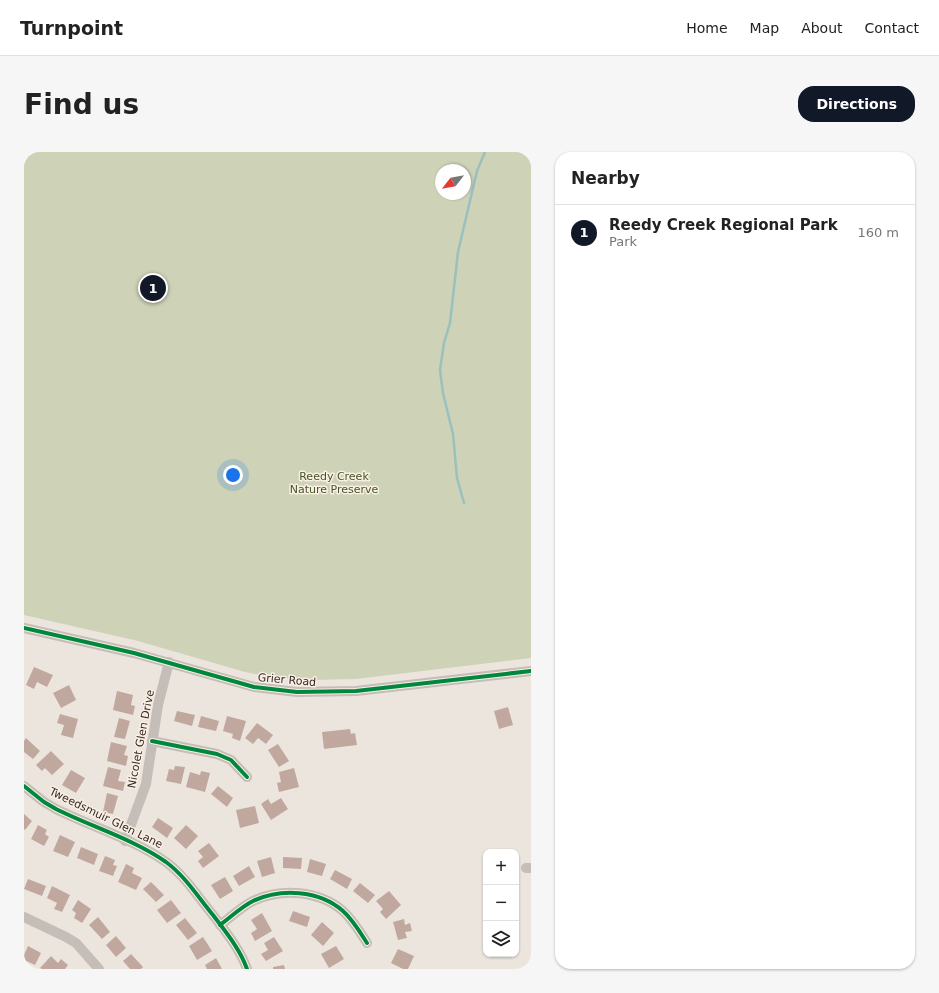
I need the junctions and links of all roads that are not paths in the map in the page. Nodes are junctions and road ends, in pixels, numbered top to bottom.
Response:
1 (24, 628) edge
2 (169, 662) junction
3 (531, 671) edge
4 (152, 741) junction
5 (247, 777) dead end
6 (24, 786) edge
7 (125, 841) junction
8 (24, 917) edge
9 (220, 925) junction
10 (367, 943) dead end
11 (99, 969) edge
12 (247, 969) edge

1 - 2 street, Grier Road
2 - 3 street, Grier Road
2 - 4 street, Nicolet Glen Drive
4 - 5 street
4 - 7 street, Nicolet Glen Drive
6 - 7 street, Tweedsmuir Glen Lane
7 - 9 street, Tweedsmuir Glen Lane
8 - 11 street
9 - 10 street
9 - 12 street, Tweedsmuir Glen Lane

